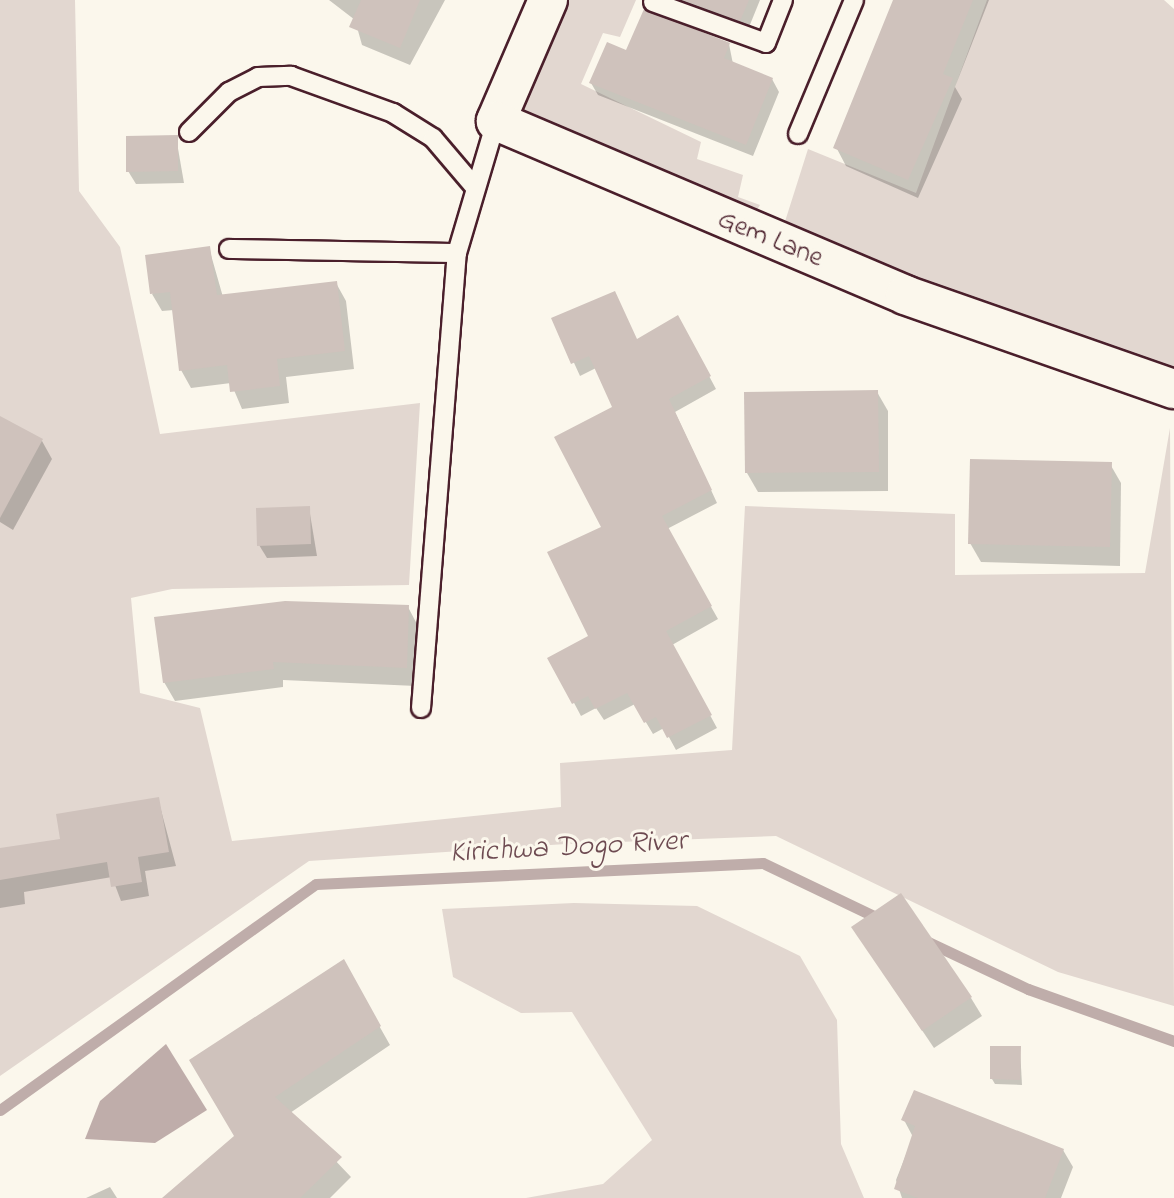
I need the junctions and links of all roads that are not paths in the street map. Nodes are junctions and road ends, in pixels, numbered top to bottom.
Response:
1 (548, 0) edge
2 (783, 0) edge
3 (854, 0) edge
4 (653, 2) dead end
5 (496, 121) junction
6 (189, 132) dead end
7 (798, 134) dead end
8 (473, 185) junction
9 (229, 249) dead end
10 (457, 253) junction
11 (1174, 389) edge
12 (421, 708) dead end

1 - 5 street
2 - 4 lane
3 - 7 lane
5 - 8 lane
5 - 11 street, Gem Lane
6 - 8 lane
8 - 10 lane
9 - 10 lane
10 - 12 lane

